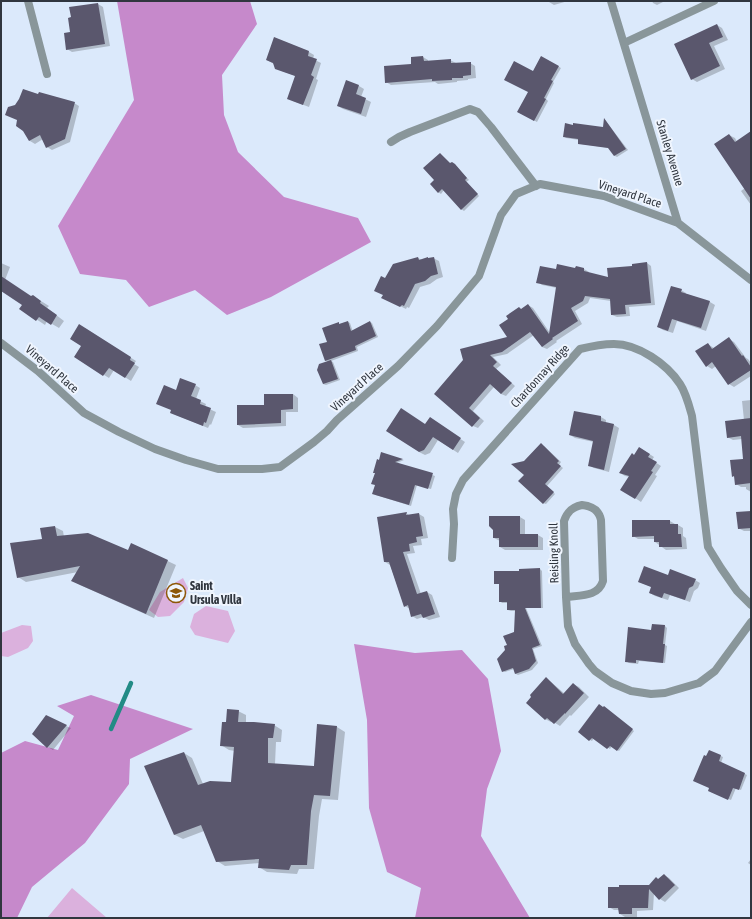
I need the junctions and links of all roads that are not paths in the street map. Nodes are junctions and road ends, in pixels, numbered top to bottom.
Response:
1 (28, 1) edge
2 (611, 1) edge
3 (714, 1) edge
4 (624, 43) junction
5 (47, 74) dead end
6 (391, 142) dead end
7 (536, 186) junction
8 (678, 223) junction
9 (751, 280) edge
10 (1, 343) edge
11 (452, 558) dead end
12 (566, 597) junction
13 (751, 605) edge
14 (751, 622) edge

1 - 5 street
2 - 4 street, Stanley Avenue
3 - 4 street
4 - 8 street, Stanley Avenue
6 - 7 street
7 - 8 street, Vineyard Place
7 - 10 street, Vineyard Place
8 - 9 street
11 - 13 street, Chardonnay Ridge
12 - 12 street, Reisling Knoll
12 - 14 street, Reisling Knoll

